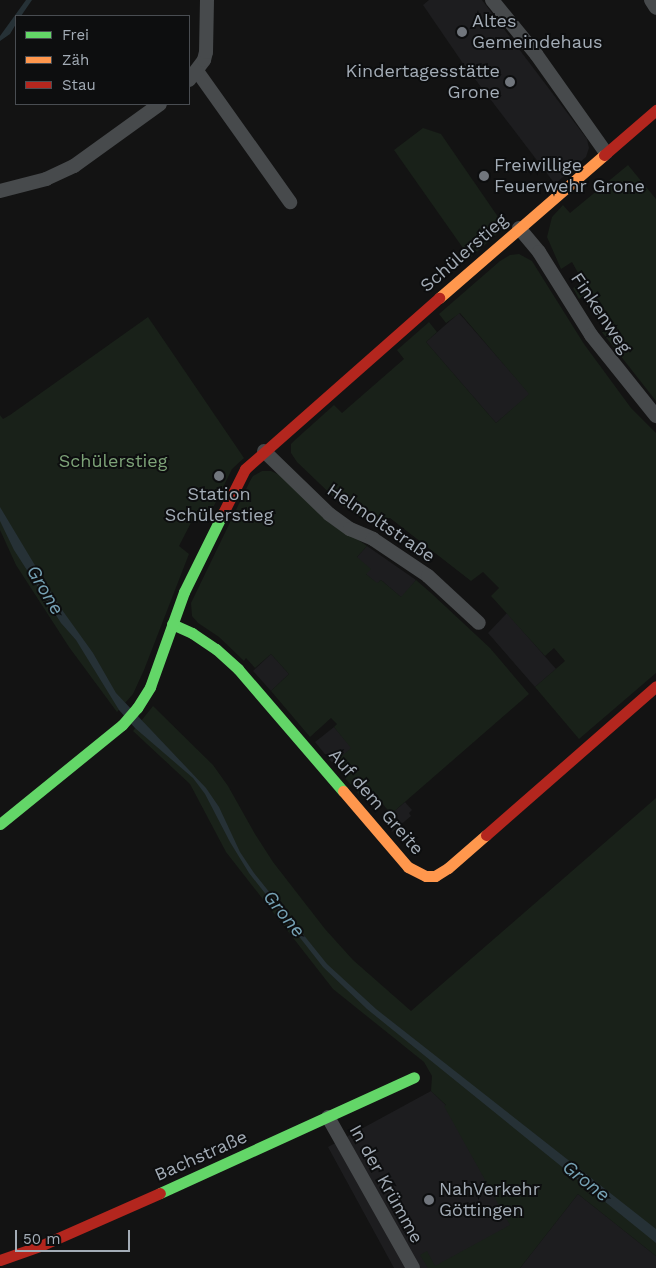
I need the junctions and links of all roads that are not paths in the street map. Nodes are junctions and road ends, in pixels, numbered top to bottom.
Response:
1 (207, 0) edge
2 (492, 0) edge
3 (651, 0) edge
4 (656, 8) edge
5 (193, 75) edge
6 (159, 105) edge
7 (656, 110) edge
8 (606, 153) junction
9 (0, 191) edge
10 (290, 202) dead end
11 (519, 228) junction
12 (656, 416) edge
13 (264, 451) junction
14 (479, 623) dead end
15 (172, 624) junction
16 (656, 686) edge
17 (0, 824) edge
18 (414, 1077) dead end
19 (328, 1118) junction
20 (0, 1260) edge
21 (413, 1268) edge

1 - 5 street
2 - 8 street
3 - 4 street
5 - 10 street
6 - 9 street
7 - 8 street, Schülerstieg
8 - 11 street, Schülerstieg
11 - 12 street, Finkenweg
11 - 13 street, Schülerstieg
13 - 14 street, Helmoltstraße
13 - 15 street, Schülerstieg
15 - 16 street, Auf dem Greite
15 - 17 street, Schülerstieg
18 - 19 street, Bachstraße
19 - 20 street, Bachstraße
19 - 21 street, In der Krümme

